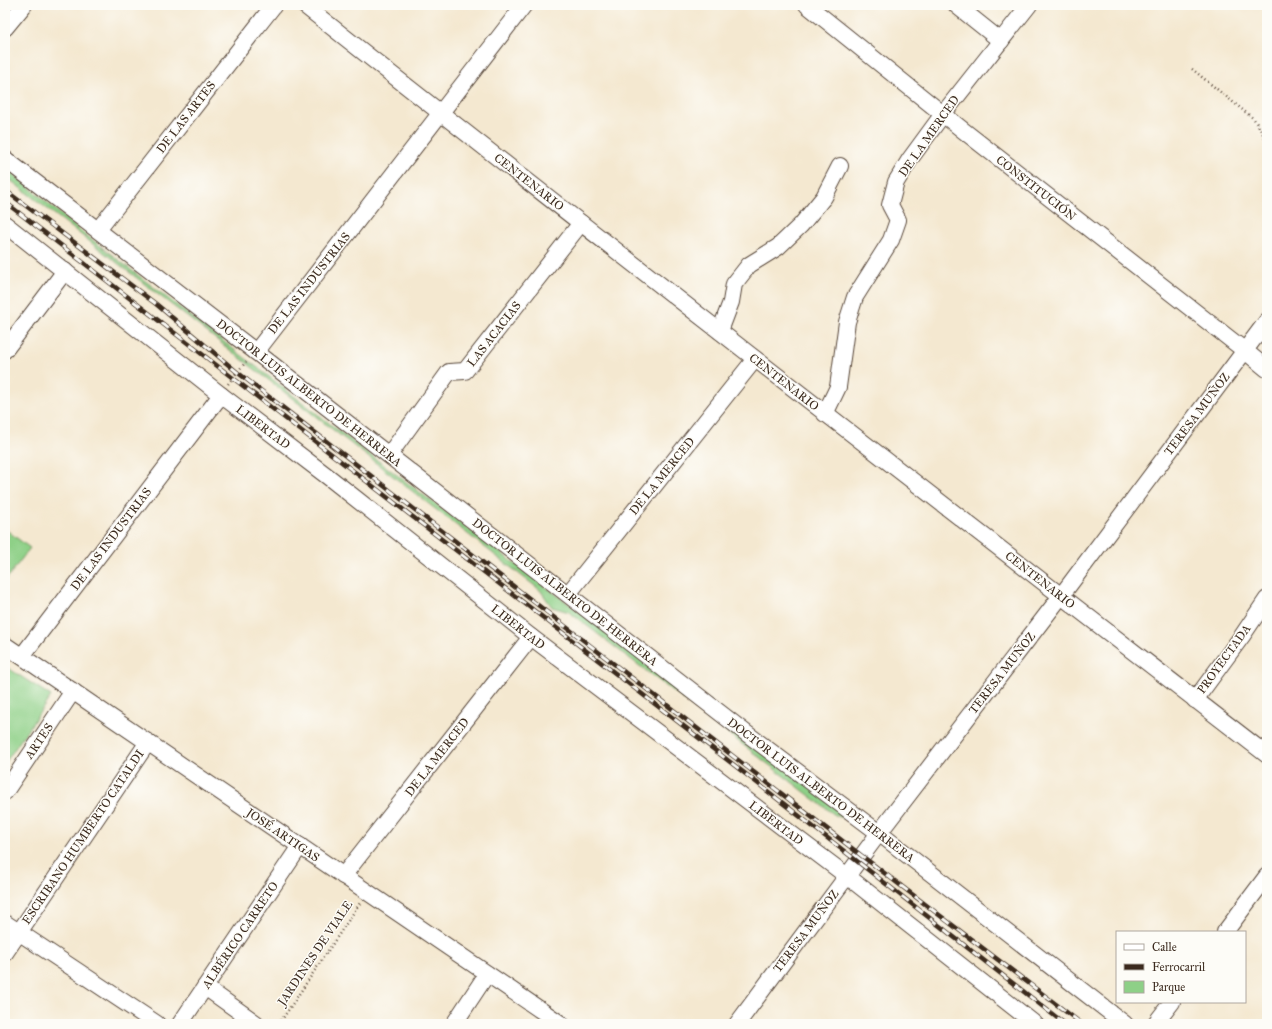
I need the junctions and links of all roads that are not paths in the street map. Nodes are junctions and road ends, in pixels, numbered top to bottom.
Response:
1 (24, 5) edge
2 (274, 5) edge
3 (304, 5) edge
4 (524, 5) edge
5 (807, 5) edge
6 (956, 5) edge
7 (1029, 5) edge
8 (5, 28) edge
9 (1001, 41) junction
10 (440, 113) junction
11 (943, 114) junction
12 (5, 159) edge
13 (840, 166) dead end
14 (581, 223) junction
15 (5, 224) edge
16 (98, 230) junction
17 (65, 271) junction
18 (1267, 321) edge
19 (720, 331) junction
20 (5, 350) edge
21 (1244, 350) junction
22 (256, 352) junction
23 (755, 359) junction
24 (1267, 369) edge
25 (221, 395) junction
26 (825, 414) junction
27 (389, 455) junction
28 (568, 594) junction
29 (1061, 596) junction
30 (1267, 599) edge
31 (532, 638) junction
32 (5, 645) edge
33 (22, 656) junction
34 (73, 691) junction
35 (1195, 700) junction
36 (148, 742) junction
37 (1267, 755) edge
38 (5, 792) edge
39 (879, 833) junction
40 (300, 846) junction
41 (344, 876) junction
42 (846, 876) junction
43 (1267, 876) edge
44 (5, 923) edge
45 (1226, 931) edge
46 (19, 933) junction
47 (5, 953) edge
48 (487, 974) junction
49 (205, 987) junction
50 (1171, 1003) edge
51 (156, 1024) edge
52 (180, 1024) edge
53 (257, 1024) edge
54 (454, 1024) edge
55 (561, 1024) edge
56 (737, 1024) edge
57 (1035, 1024) edge
58 (1125, 1024) edge
59 (1155, 1024) edge

1 - 8 street
2 - 16 street, DE LAS ARTES
3 - 10 street, CENTENARIO
4 - 10 street, DE LAS INDUSTRIAS
5 - 11 street, CONSTITUCIÓN
6 - 9 street
7 - 9 street, DE LA MERCED
9 - 11 street, DE LA MERCED
10 - 14 street, CENTENARIO
10 - 22 street, DE LAS INDUSTRIAS
11 - 21 street, CONSTITUCIÓN
11 - 26 street, DE LA MERCED
12 - 16 street, DOCTOR LUIS ALBERTO DE HERRERA
13 - 19 street
14 - 19 street, CENTENARIO
14 - 27 street, LAS ACACIAS
15 - 17 street, LIBERTAD
16 - 22 street, DOCTOR LUIS ALBERTO DE HERRERA
17 - 20 street
17 - 25 street, LIBERTAD
18 - 21 street, TERESA MUÑOZ
19 - 23 street, CENTENARIO
21 - 24 street, CONSTITUCIÓN
21 - 29 street, TERESA MUÑOZ
22 - 27 street, DOCTOR LUIS ALBERTO DE HERRERA
23 - 26 street, CENTENARIO
23 - 28 street, DE LA MERCED
25 - 31 street, LIBERTAD
25 - 33 street, DE LAS INDUSTRIAS
26 - 29 street, CENTENARIO
27 - 28 street, DOCTOR LUIS ALBERTO DE HERRERA
28 - 39 street, DOCTOR LUIS ALBERTO DE HERRERA
29 - 35 street, CENTENARIO
29 - 39 street, TERESA MUÑOZ
30 - 35 street, PROYECTADA
31 - 41 street, DE LA MERCED
31 - 42 street, LIBERTAD
32 - 33 street, JOSÉ ARTIGAS
33 - 34 street, JOSÉ ARTIGAS
34 - 36 street, JOSÉ ARTIGAS
34 - 38 street, ARTES
35 - 37 street, CENTENARIO
36 - 40 street, JOSÉ ARTIGAS
36 - 46 street, ESCRIBANO HUMBERTO CATALDI
39 - 42 street, TERESA MUÑOZ
39 - 58 street, DOCTOR LUIS ALBERTO DE HERRERA
40 - 41 street, JOSÉ ARTIGAS
40 - 49 street, ALBÉRICO CARRETO
41 - 48 street, JOSÉ ARTIGAS
42 - 56 street, TERESA MUÑOZ
42 - 57 street, LIBERTAD
43 - 45 street
44 - 46 street
46 - 47 street, ESCRIBANO HUMBERTO CATALDI
46 - 51 street
48 - 54 street
48 - 55 street, JOSÉ ARTIGAS
49 - 52 street, ALBÉRICO CARRETO
49 - 53 street
50 - 59 street

